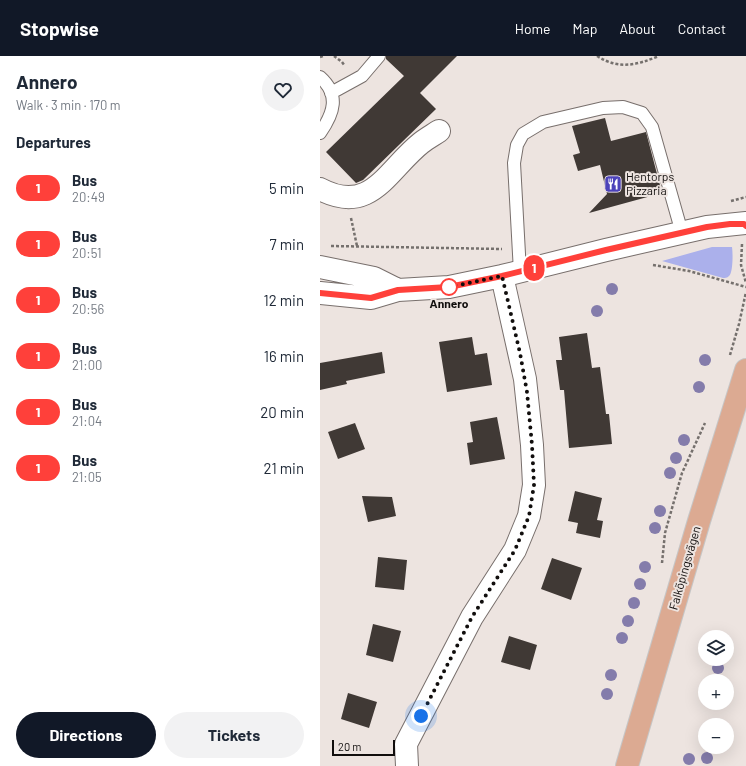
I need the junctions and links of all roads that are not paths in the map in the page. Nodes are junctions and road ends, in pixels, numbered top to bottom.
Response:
1 (379, 56) edge
2 (320, 77) edge
3 (331, 93) junction
4 (439, 131) dead end
5 (320, 133) edge
6 (320, 189) edge
7 (745, 224) edge
8 (682, 233) junction
9 (320, 267) edge
10 (511, 274) junction
11 (398, 290) junction
12 (320, 293) edge
13 (746, 370) edge
14 (407, 766) edge
15 (627, 766) edge

1 - 3 lane
2 - 3 lane
3 - 5 lane
4 - 6 street
7 - 8 street
8 - 10 street
8 - 10 lane
9 - 11 street
10 - 11 street
10 - 14 street
11 - 12 street
13 - 15 main road, Falköpingsvägen

